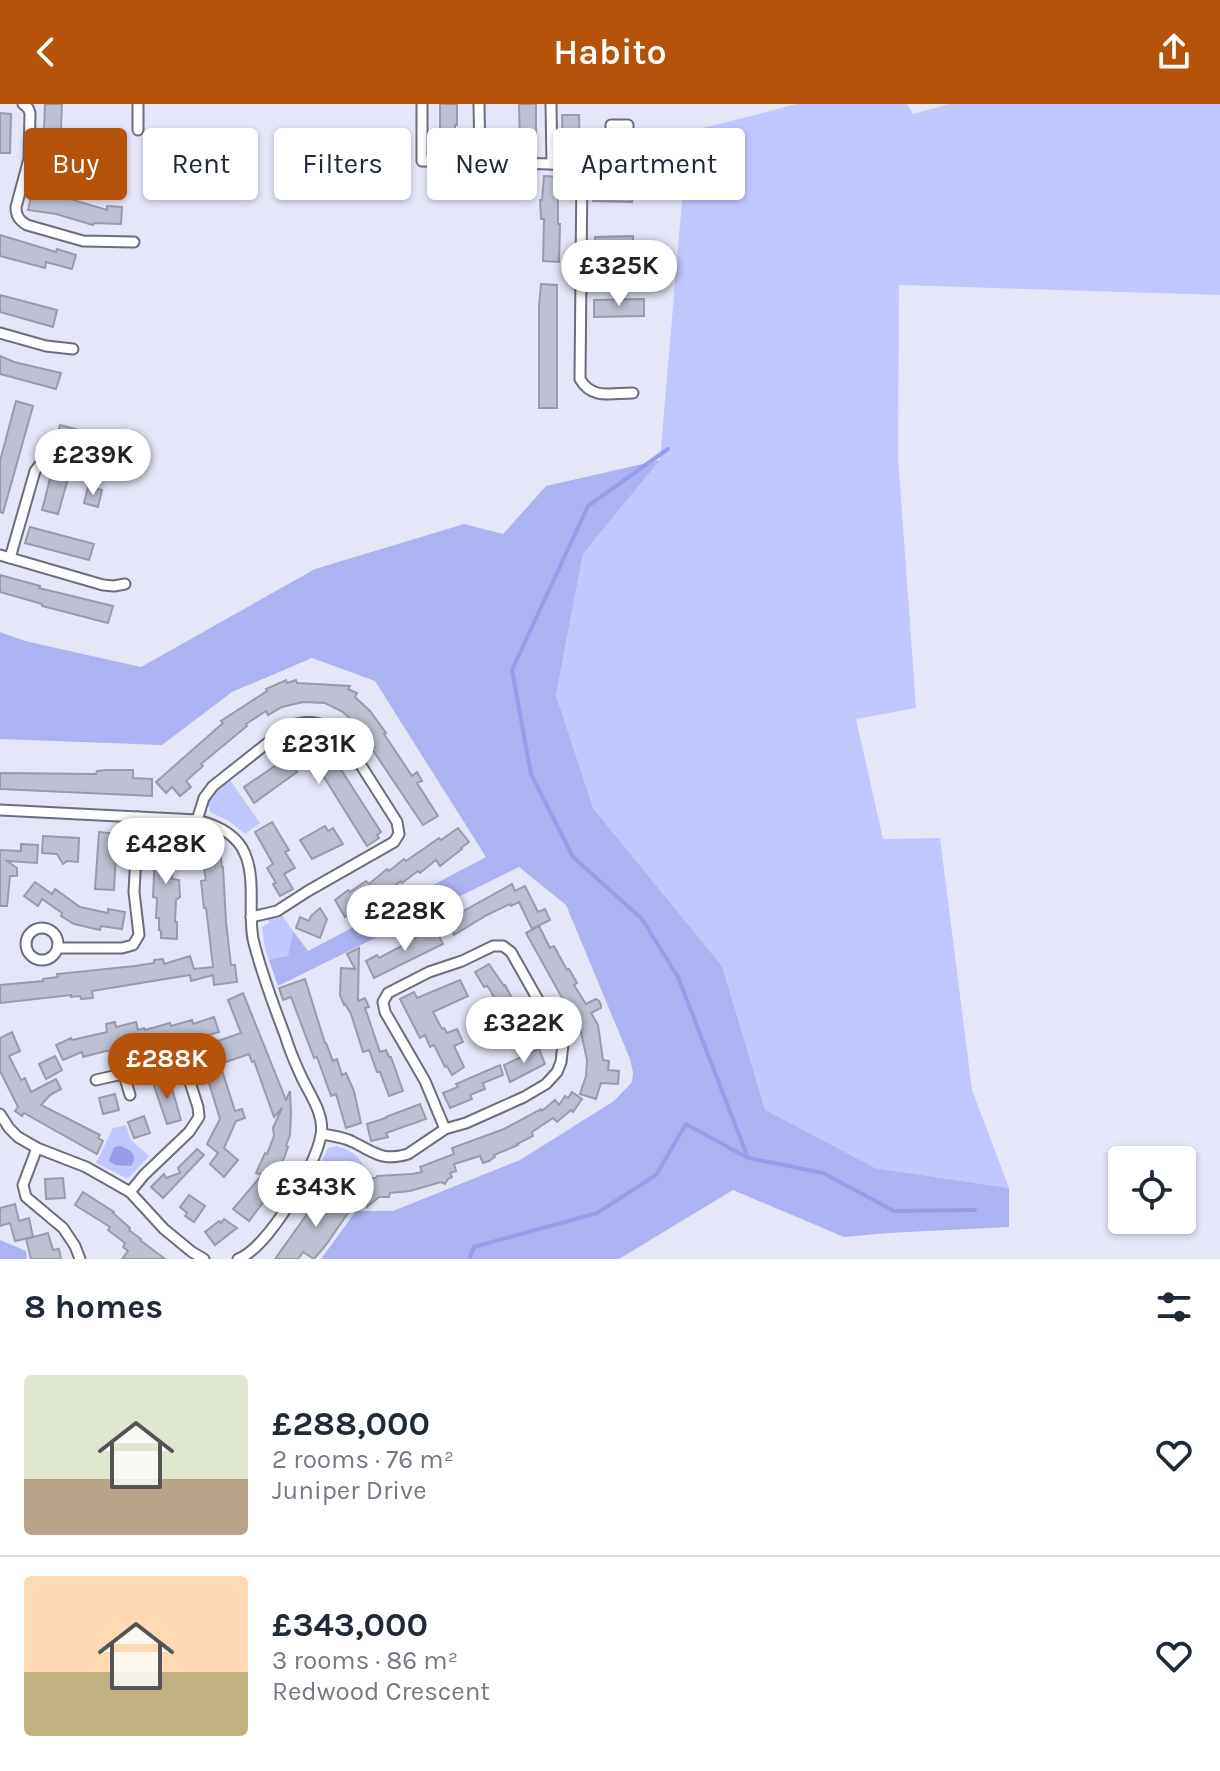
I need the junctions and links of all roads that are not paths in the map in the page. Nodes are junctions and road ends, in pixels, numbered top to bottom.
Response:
1 (23, 104) edge
2 (138, 104) edge
3 (422, 104) edge
4 (479, 104) edge
5 (551, 104) edge
6 (479, 128) edge
7 (138, 130) dead end
8 (427, 161) edge
9 (537, 164) edge
10 (552, 164) joint
11 (582, 200) edge
12 (134, 242) dead end
13 (631, 280) dead end
14 (581, 281) junction
15 (0, 333) edge
16 (73, 349) dead end
17 (633, 393) dead end
18 (118, 468) dead end
19 (5, 556) edge
20 (125, 584) dead end
21 (0, 810) edge
22 (138, 817) junction
23 (197, 820) junction
24 (251, 917) junction
25 (58, 948) dead end
26 (124, 1075) junction
27 (96, 1080) dead end
28 (130, 1095) dead end
29 (0, 1114) edge
30 (445, 1129) junction
31 (322, 1134) junction
32 (37, 1148) junction
33 (130, 1192) junction
34 (80, 1259) edge
35 (204, 1259) edge
36 (238, 1259) edge

1 - 12 street
2 - 7 street
3 - 8 street
4 - 6 street
5 - 10 street
9 - 10 street
11 - 14 street
13 - 14 street
14 - 17 street
15 - 16 street
18 - 19 street
19 - 20 street
21 - 22 street
22 - 23 street
22 - 25 street
23 - 24 street
23 - 24 street
24 - 31 street
26 - 27 street
26 - 28 street
26 - 33 street
29 - 32 street
30 - 30 street
30 - 31 street
31 - 36 street
32 - 33 street
32 - 34 street
33 - 35 street

